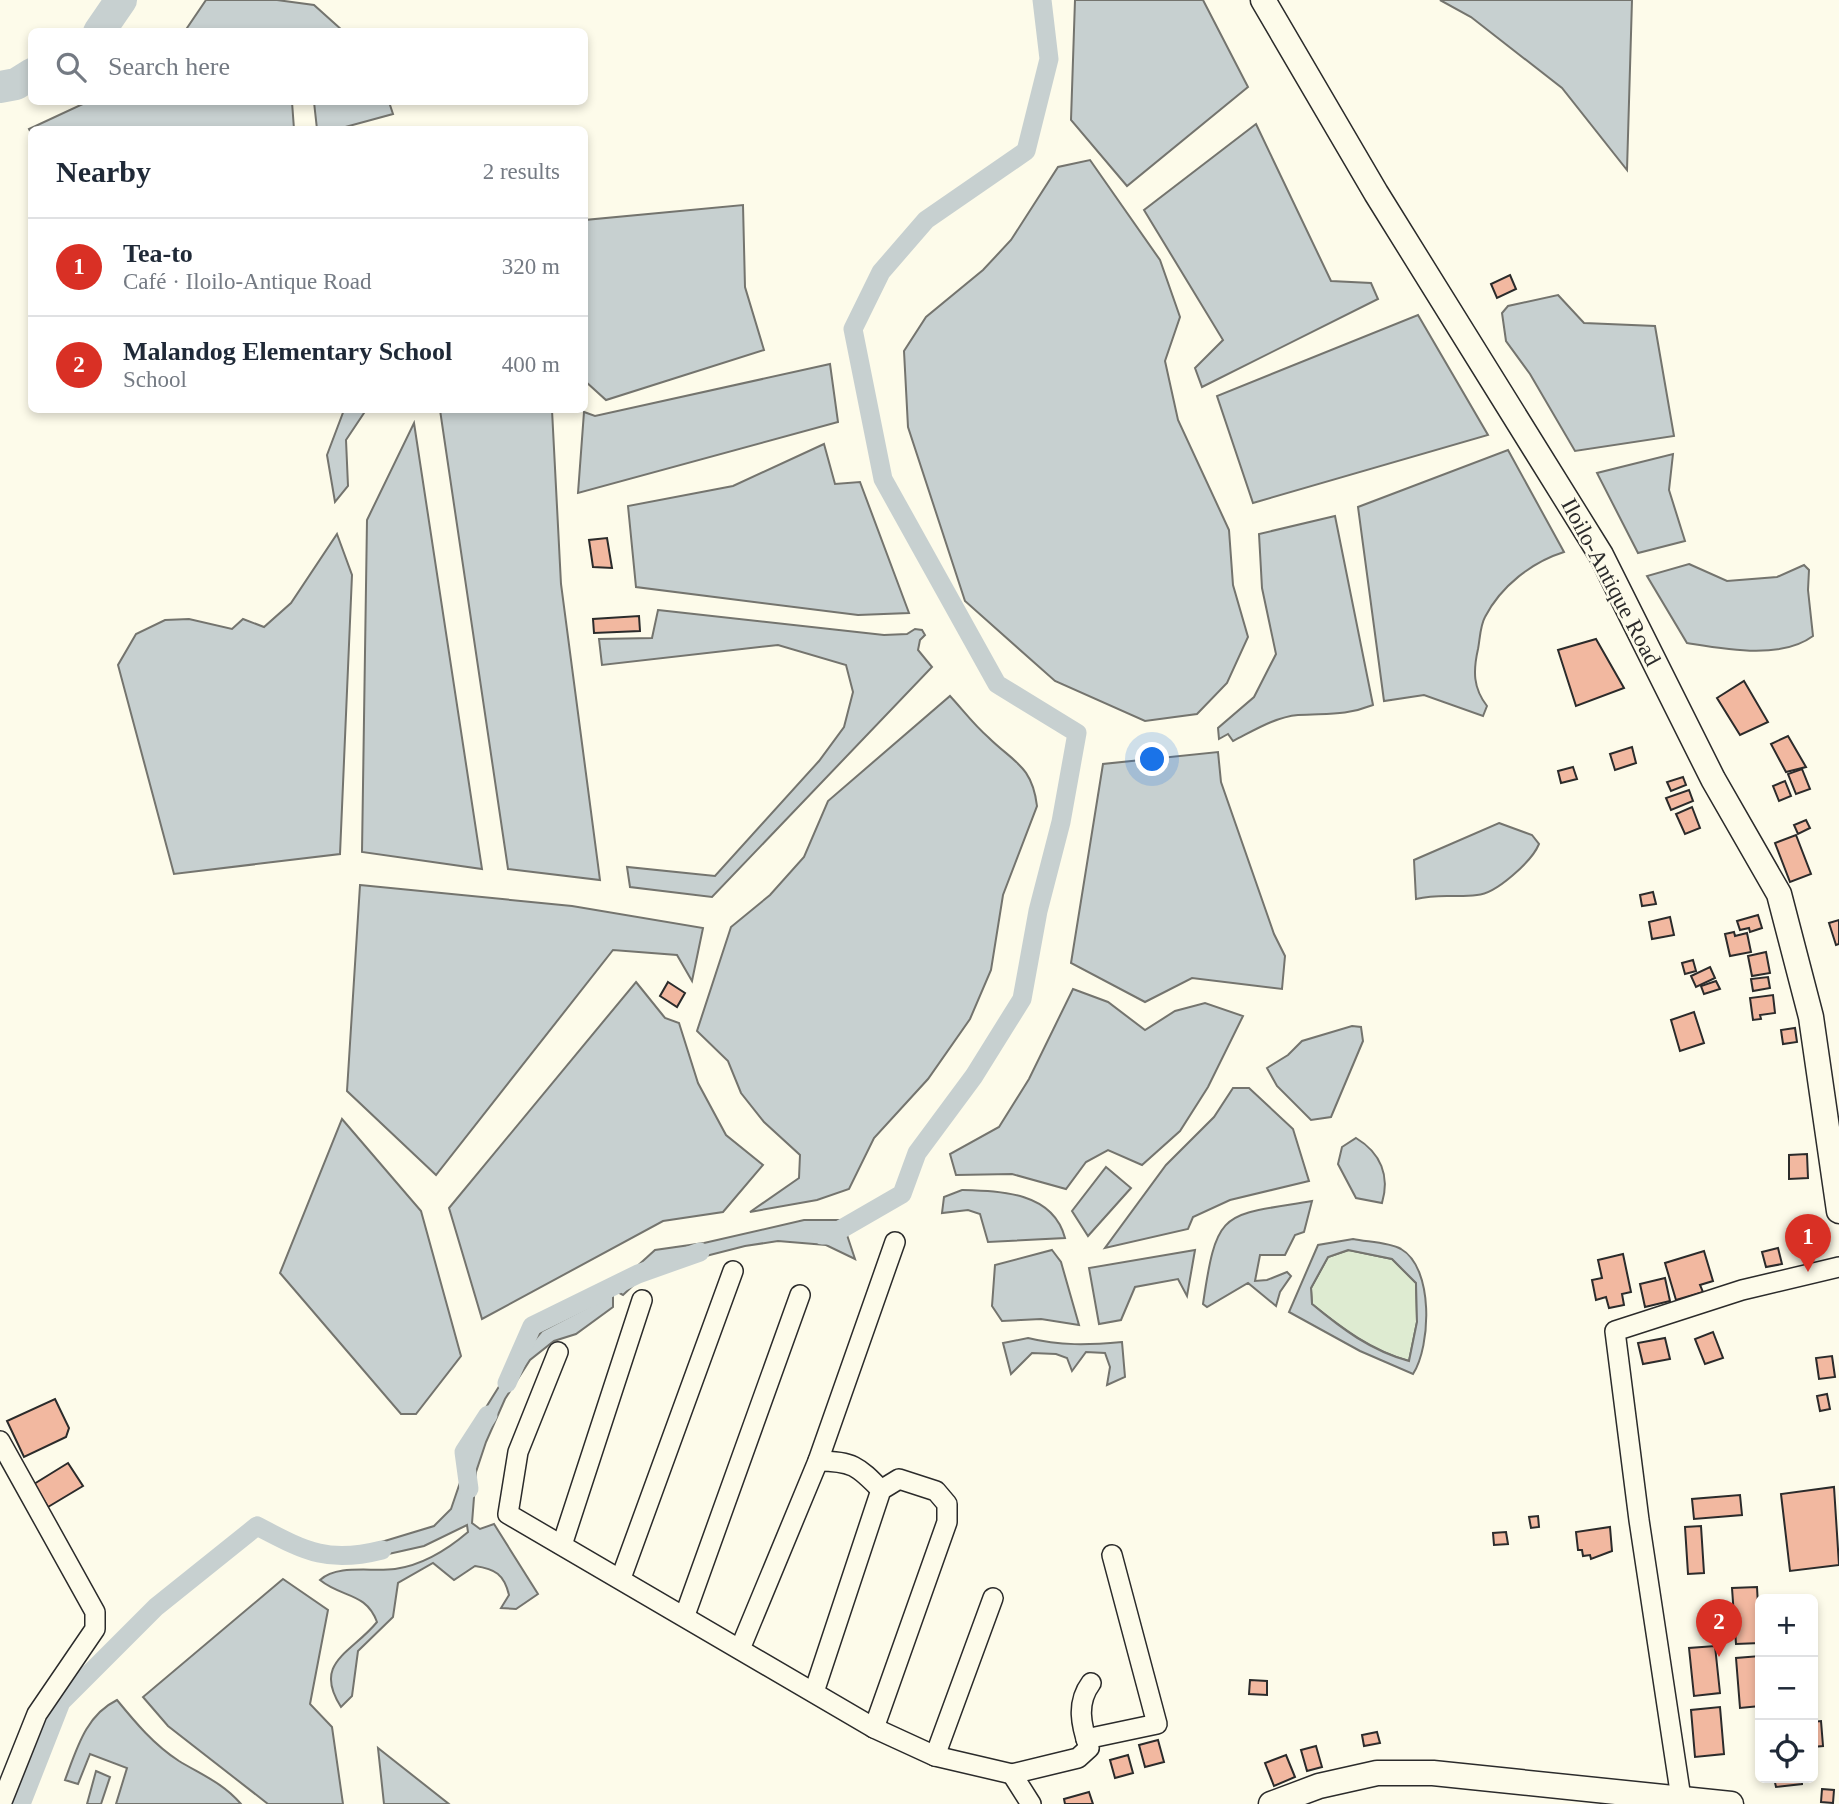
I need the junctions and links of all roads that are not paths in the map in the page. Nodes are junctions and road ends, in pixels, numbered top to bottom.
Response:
1 (1263, 0) edge
2 (1839, 1212) edge
3 (895, 1242) dead end
4 (1839, 1267) edge
5 (733, 1270) dead end
6 (800, 1295) dead end
7 (642, 1300) dead end
8 (558, 1352) dead end
9 (0, 1441) edge
10 (818, 1461) junction
11 (881, 1490) junction
12 (562, 1545) junction
13 (1112, 1555) dead end
14 (621, 1578) junction
15 (993, 1598) dead end
16 (685, 1615) junction
17 (740, 1649) junction
18 (1091, 1683) dead end
19 (814, 1692) junction
20 (874, 1728) junction
21 (1086, 1740) junction
22 (935, 1756) junction
23 (1012, 1774) junction
24 (1681, 1798) junction
25 (1, 1804) edge
26 (1031, 1804) edge
27 (1271, 1804) edge
28 (1731, 1804) edge

1 - 2 main road, Iloilo-Antique Road
3 - 10 street
4 - 24 street
5 - 14 street
6 - 16 street
7 - 12 street
8 - 12 street
9 - 25 street
10 - 11 street
10 - 17 street
11 - 19 street
11 - 20 street
12 - 14 street
13 - 21 street
14 - 16 street
15 - 22 street
16 - 17 street
17 - 19 street
18 - 21 street
19 - 20 street
20 - 22 street
21 - 23 street
22 - 23 street
23 - 26 street
24 - 27 main road
24 - 28 main road

